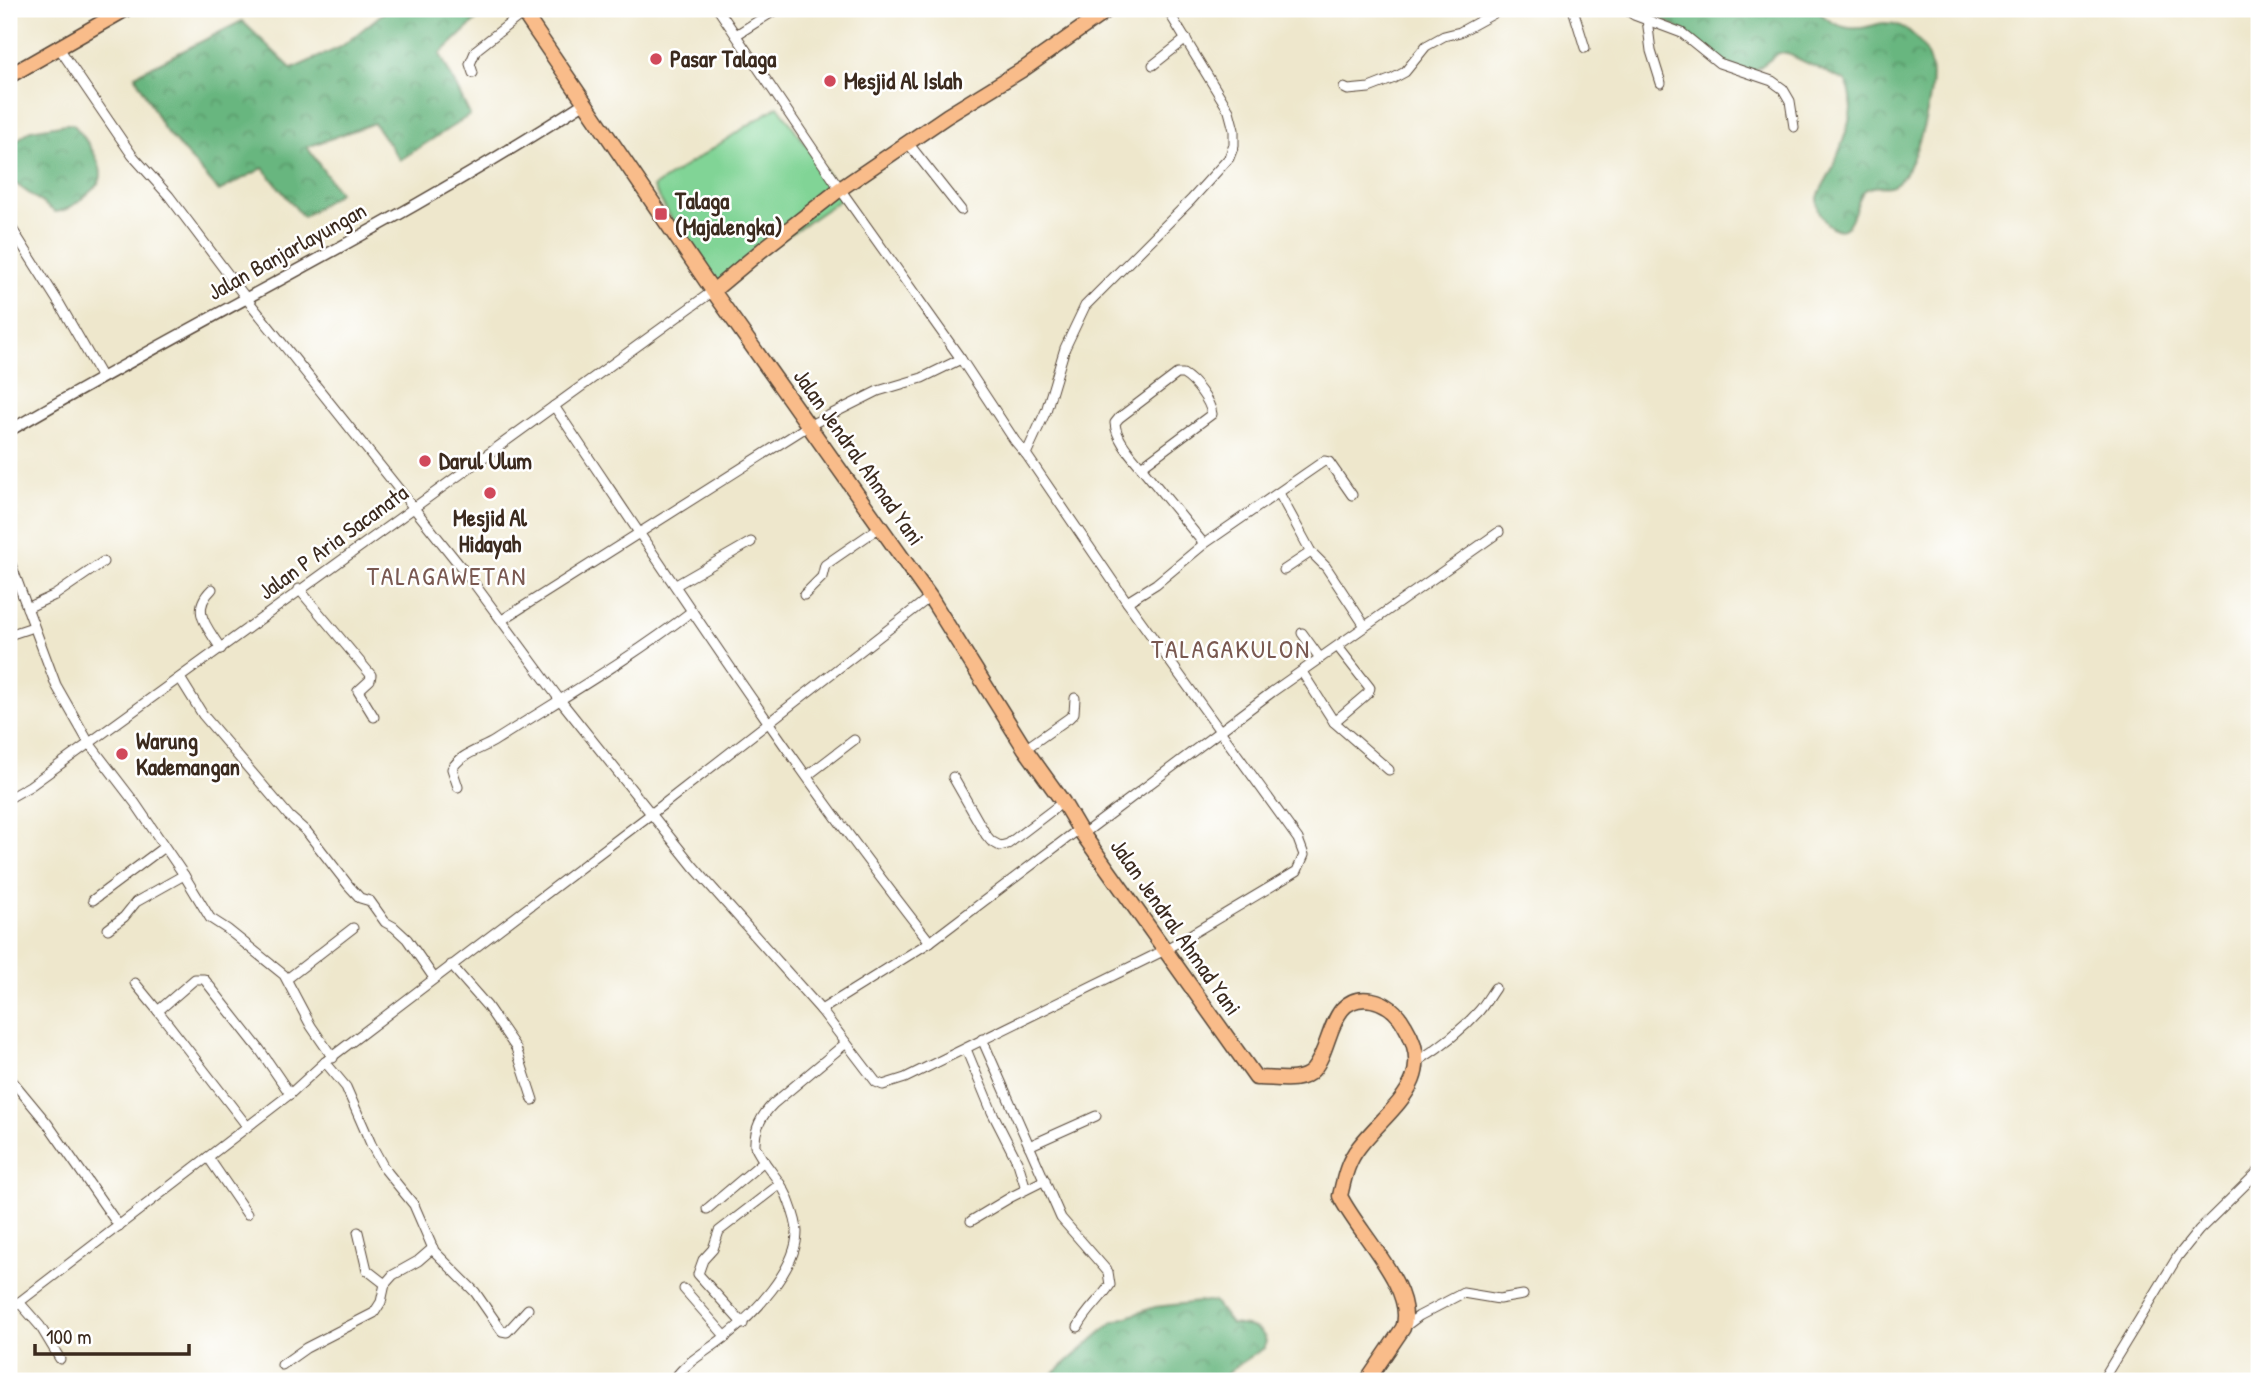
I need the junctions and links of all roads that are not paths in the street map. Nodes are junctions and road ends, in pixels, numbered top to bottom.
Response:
1 (127, 9) edge
2 (718, 9) edge
3 (777, 9) edge
4 (1109, 9) edge
5 (1167, 9) edge
6 (1502, 9) edge
7 (1573, 9) edge
8 (1625, 9) edge
9 (522, 11) edge
10 (1647, 19) junction
11 (736, 35) junction
12 (1186, 39) junction
13 (59, 48) junction
14 (1585, 48) dead end
15 (1153, 65) dead end
16 (473, 73) dead end
17 (9, 76) edge
18 (1661, 83) dead end
19 (1344, 88) dead end
20 (584, 103) junction
21 (1794, 127) dead end
22 (908, 143) junction
23 (840, 189) junction
24 (961, 210) dead end
25 (9, 224) edge
26 (713, 291) junction
27 (246, 298) junction
28 (961, 359) junction
29 (101, 376) junction
30 (554, 406) junction
31 (808, 426) junction
32 (9, 431) edge
33 (1026, 454) junction
34 (1141, 467) junction
35 (1279, 492) junction
36 (1352, 495) dead end
37 (412, 508) junction
38 (880, 527) junction
39 (1499, 532) dead end
40 (641, 534) junction
41 (751, 542) dead end
42 (1204, 544) junction
43 (1311, 552) junction
44 (9, 559) edge
45 (103, 562) dead end
46 (1284, 570) dead end
47 (676, 585) junction
48 (212, 589) dead end
49 (299, 589) junction
50 (804, 595) dead end
51 (930, 597) junction
52 (1127, 602) junction
53 (27, 608) junction
54 (692, 611) junction
55 (502, 620) junction
56 (1366, 626) junction
57 (33, 627) junction
58 (1302, 633) dead end
59 (9, 635) edge
60 (1338, 647) junction
61 (221, 649) junction
62 (1320, 658) junction
63 (1302, 673) junction
64 (180, 678) junction
65 (1075, 698) dead end
66 (559, 700) junction
67 (374, 717) dead end
68 (1334, 722) junction
69 (769, 723) junction
70 (1221, 731) junction
71 (854, 740) dead end
72 (89, 743) junction
73 (1025, 749) junction
74 (1389, 770) dead end
75 (807, 776) junction
76 (953, 777) dead end
77 (458, 787) dead end
78 (9, 798) edge
79 (1063, 802) junction
80 (651, 814) junction
81 (1081, 831) junction
82 (164, 846) junction
83 (184, 875) junction
84 (93, 900) dead end
85 (353, 928) dead end
86 (108, 929) dead end
87 (930, 942) junction
88 (1163, 951) junction
89 (451, 965) junction
90 (434, 978) junction
91 (287, 979) junction
92 (135, 983) dead end
93 (1495, 988) dead end
94 (821, 1010) junction
95 (158, 1011) junction
96 (982, 1039) junction
97 (846, 1043) junction
98 (965, 1049) junction
99 (329, 1060) junction
100 (1418, 1061) junction
101 (9, 1077) edge
102 (290, 1094) junction
103 (533, 1100) dead end
104 (1096, 1116) dead end
105 (247, 1126) junction
106 (1029, 1146) junction
107 (208, 1157) junction
108 (764, 1161) junction
109 (2259, 1171) edge
110 (1045, 1181) junction
111 (780, 1184) junction
112 (1026, 1189) junction
113 (707, 1209) dead end
114 (247, 1214) dead end
115 (971, 1221) dead end
116 (119, 1226) junction
117 (358, 1232) dead end
118 (433, 1248) junction
119 (385, 1284) junction
120 (684, 1289) dead end
121 (1523, 1295) dead end
122 (19, 1302) junction
123 (528, 1309) dead end
124 (9, 1310) edge
125 (743, 1324) junction
126 (1078, 1327) dead end
127 (1403, 1328) junction
128 (726, 1337) junction
129 (60, 1359) dead end
130 (282, 1365) dead end
131 (673, 1381) edge
132 (1367, 1381) edge
133 (2102, 1381) edge

1 - 13 main road
2 - 11 street
3 - 11 street
4 - 22 main road
5 - 12 street
6 - 19 street
7 - 14 street
8 - 10 street
9 - 16 street
9 - 20 main road, Jalan Jendral Ahmad Yani
10 - 18 street
10 - 21 street
11 - 23 street
12 - 15 street
12 - 33 street
13 - 17 main road
13 - 27 street
20 - 26 main road, Jalan Jendral Ahmad Yani
20 - 27 street, Jalan Banjarlayungan
22 - 23 main road
22 - 24 street
23 - 26 main road
23 - 28 street
25 - 29 street
26 - 30 street, Jalan P Aria Sacanata
26 - 31 main road, Jalan Jendral Ahmad Yani
27 - 29 street, Jalan Banjarlayungan
27 - 37 street
28 - 31 street
28 - 33 street
29 - 32 street, Jalan Banjarlayungan
30 - 37 street, Jalan P Aria Sacanata
30 - 40 street
31 - 38 main road, Jalan Jendral Ahmad Yani
31 - 40 street
33 - 52 street
34 - 34 street
34 - 42 street
35 - 36 street
35 - 42 street
35 - 43 street
37 - 49 street, Jalan P Aria Sacanata
37 - 55 street
38 - 50 street
38 - 51 main road, Jalan Jendral Ahmad Yani
39 - 56 street
40 - 47 street
40 - 55 street
41 - 47 street
42 - 52 street
43 - 46 street
43 - 56 street
44 - 53 street
45 - 53 street
47 - 54 street
48 - 61 street
49 - 61 street, Jalan P Aria Sacanata
49 - 67 street
51 - 69 street
51 - 73 main road, Jalan Jendral Ahmad Yani
52 - 70 street
53 - 57 street
54 - 66 street
54 - 69 street
55 - 66 street
56 - 60 street
57 - 59 street
57 - 72 street
58 - 62 street
60 - 62 street
60 - 68 street
61 - 64 street, Jalan P Aria Sacanata
62 - 63 street
63 - 68 street
63 - 70 street
64 - 72 street, Jalan P Aria Sacanata
64 - 90 street
65 - 73 street
66 - 77 street
66 - 80 street
68 - 74 street
69 - 75 street
69 - 80 street
70 - 81 street
70 - 88 street
71 - 75 street
72 - 78 street, Jalan P Aria Sacanata
72 - 82 street
73 - 79 main road, Jalan Jendral Ahmad Yani
75 - 87 street
76 - 79 street
79 - 81 main road, Jalan Jendral Ahmad Yani
80 - 89 street
80 - 94 street
81 - 87 street
81 - 88 main road, Jalan Jendral Ahmad Yani
82 - 83 street
82 - 84 street
83 - 86 street
83 - 91 street
85 - 91 street
87 - 94 street
88 - 96 street
88 - 100 main road, Jalan Jendral Ahmad Yani
89 - 90 street
89 - 103 street
90 - 99 street
91 - 99 street
92 - 95 street
93 - 100 street
94 - 97 street
95 - 102 street
95 - 105 street
96 - 98 street
96 - 106 street
97 - 98 street
97 - 108 street
98 - 112 street
99 - 102 street
99 - 118 street
100 - 127 main road
101 - 116 street
102 - 105 street
104 - 106 street
105 - 107 street
106 - 110 street
107 - 114 street
107 - 116 street
108 - 111 street
108 - 113 street
109 - 133 street
110 - 112 street
110 - 126 street
111 - 125 street
111 - 125 street
112 - 115 street
116 - 122 street
117 - 119 street
118 - 119 street
118 - 123 street
119 - 130 street
120 - 128 street
121 - 127 street
122 - 124 street
122 - 129 street
125 - 128 street
127 - 132 main road
128 - 131 street

